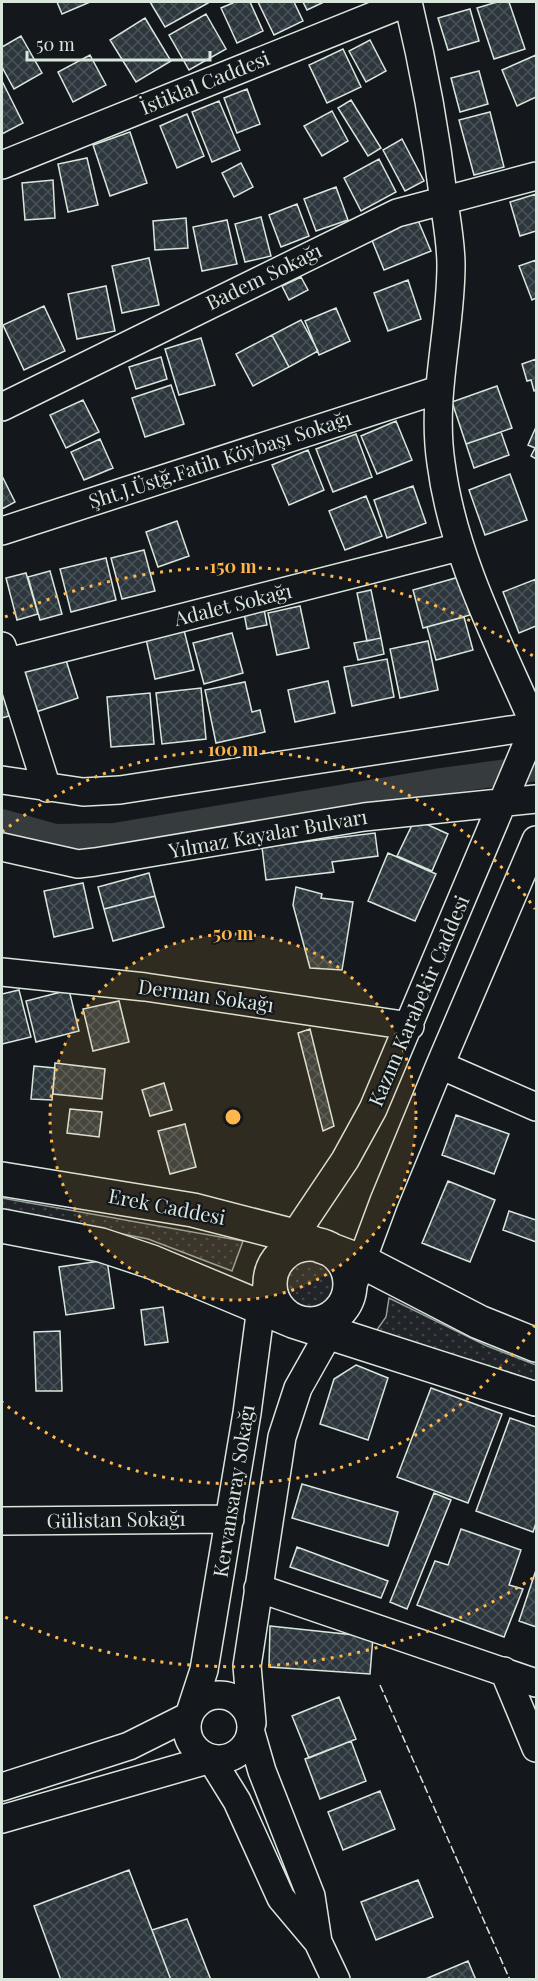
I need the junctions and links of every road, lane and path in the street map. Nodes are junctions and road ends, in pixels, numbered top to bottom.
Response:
1 (408, 2) edge
2 (2, 165) edge
3 (537, 177) edge
4 (444, 199) junction
5 (438, 390) junction
6 (2, 407) edge
7 (2, 531) edge
8 (459, 547) junction
9 (4, 654) edge
10 (536, 725) edge
11 (2, 780) edge
12 (47, 788) junction
13 (537, 799) edge
14 (504, 801) junction
15 (537, 840) edge
16 (2, 847) edge
17 (2, 972) edge
18 (410, 1026) junction
19 (440, 1065) junction
20 (537, 1107) edge
21 (2, 1179) edge
22 (2, 1227) edge
23 (294, 1236) junction
24 (330, 1248) junction
25 (363, 1262) junction
26 (274, 1266) junction
27 (347, 1301) junction
28 (261, 1308) junction
29 (293, 1321) junction
30 (331, 1333) junction
31 (537, 1345) edge
32 (537, 1399) edge
33 (230, 1519) junction
34 (2, 1521) edge
35 (258, 1588) junction
36 (504, 1671) junction
37 (537, 1683) edge
38 (189, 1716) junction
39 (252, 1728) junction
40 (537, 1748) edge
41 (211, 1759) junction
42 (2, 1787) edge
43 (2, 1819) edge
44 (318, 1942) junction
45 (336, 1980) edge

1 - 2 street, İstiklal Caddesi
1 - 4 street
3 - 4 street, Badem Sokağı
4 - 5 street
4 - 6 street, Badem Sokağı
5 - 7 street, Şht.J.Üstğ.Fatih Köybaşı Sokağı
5 - 8 street
8 - 9 street, Adalet Sokağı
8 - 10 street
9 - 12 street
10 - 12 street
10 - 14 street, Kazım Karabekir Caddesi
11 - 12 street
13 - 14 street, Yılmaz Kayalar Bulvarı
14 - 16 street, Yılmaz Kayalar Bulvarı
14 - 18 street, Kazım Karabekir Caddesi
15 - 19 street
17 - 18 street, Derman Sokağı
18 - 23 street, Kazım Karabekir Caddesi
19 - 20 street
19 - 25 street
21 - 23 main road, Erek Caddesi
22 - 28 main road
23 - 24 main road, Erek Caddesi
23 - 26 street, Kazım Karabekir Caddesi
24 - 25 main road, Erek Caddesi
24 - 26 main road, Erek Caddesi
24 - 27 main road
25 - 27 street
25 - 31 main road, Erek Caddesi
26 - 28 street, Kervansaray Sokağı
26 - 29 main road
27 - 29 main road
27 - 30 street, Kervansaray Sokağı
28 - 29 main road
28 - 33 street, Kervansaray Sokağı
29 - 30 main road
30 - 32 main road
30 - 35 street, Kervansaray Sokağı
33 - 34 street, Gülistan Sokağı
33 - 38 street, Kervansaray Sokağı
35 - 36 street
35 - 39 street, Kervansaray Sokağı
36 - 37 street
36 - 40 street
38 - 39 street
38 - 41 street, Kervansaray Sokağı
38 - 42 street
39 - 41 street
39 - 44 street
41 - 43 street
41 - 44 street, Kervansaray Sokağı
44 - 45 street

